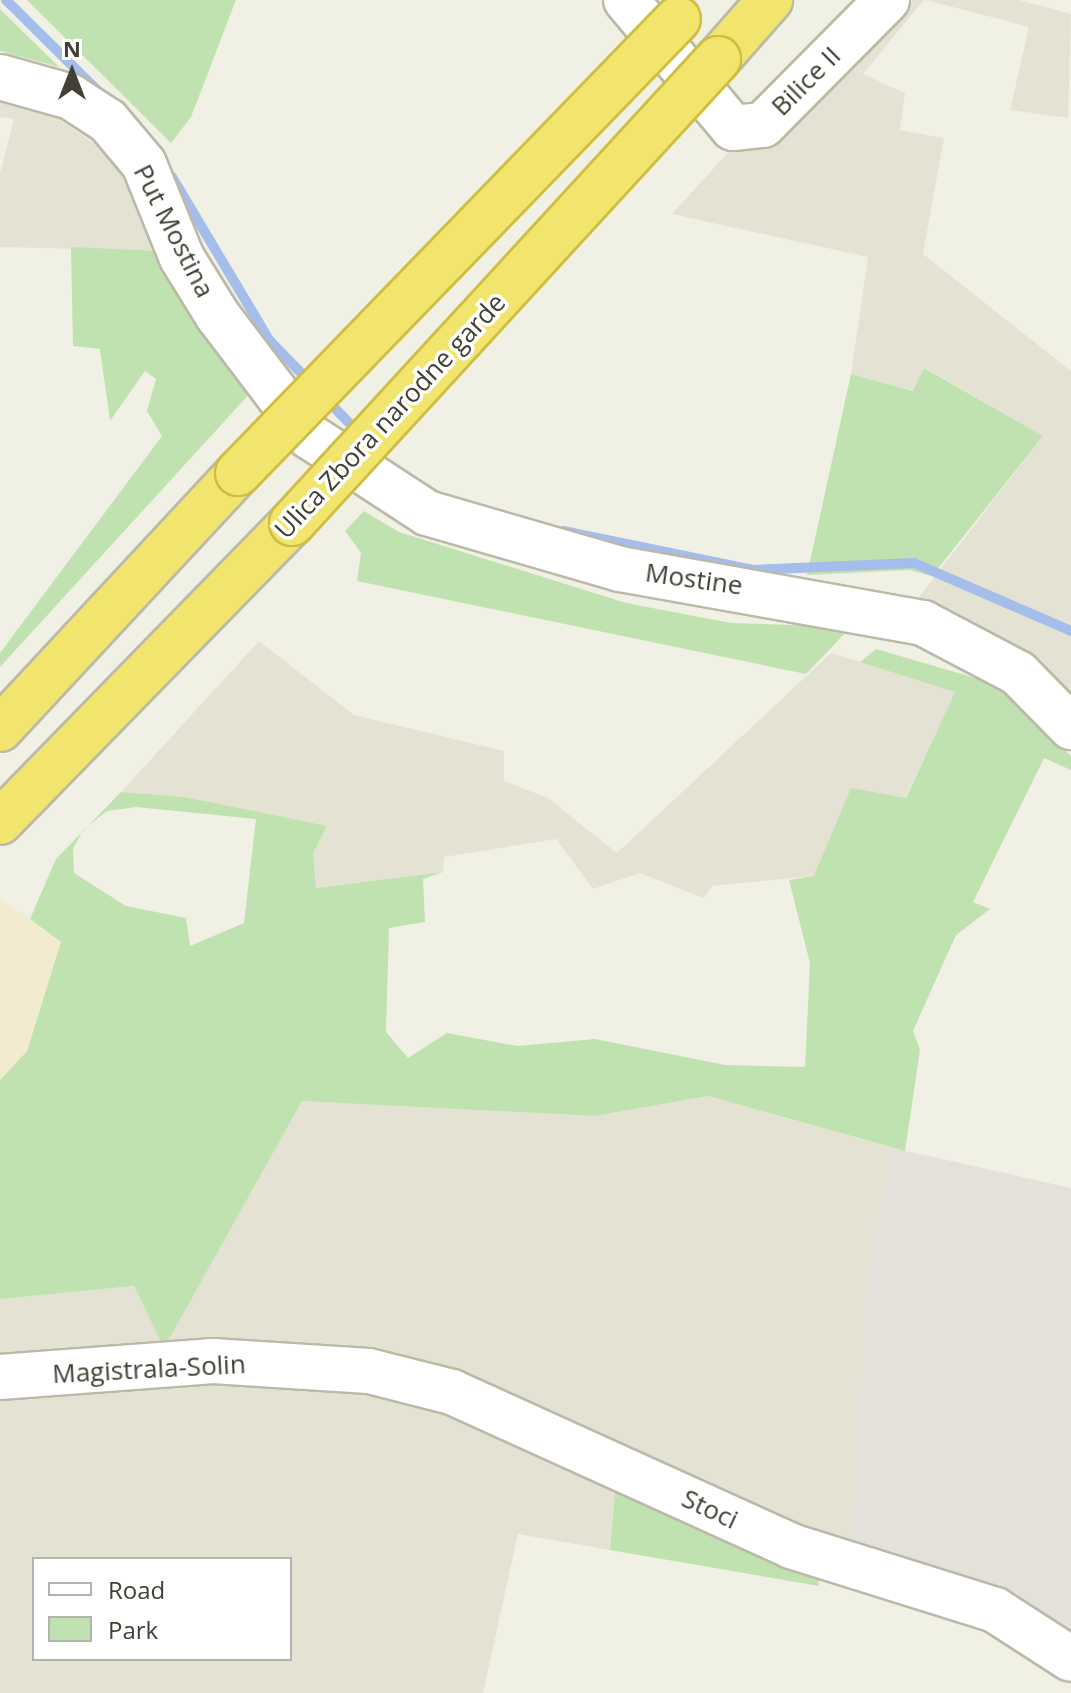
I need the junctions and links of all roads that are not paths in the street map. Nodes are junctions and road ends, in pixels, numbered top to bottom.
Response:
1 (626, 0) edge
2 (770, 0) edge
3 (887, 0) edge
4 (687, 6) edge
5 (0, 77) edge
6 (309, 436) joint
7 (1071, 727) edge
8 (0, 729) edge
9 (0, 822) edge
10 (345, 1369) joint
11 (0, 1377) edge
12 (1071, 1659) edge

1 - 3 street, Bilice II
2 - 9 highway, Ulica Zbora narodne garde, bridge
4 - 8 highway, bridge
5 - 6 street, Put Mostina
6 - 7 street, Mostine
10 - 11 street, Magistrala-Solin
10 - 12 street, Stoci

